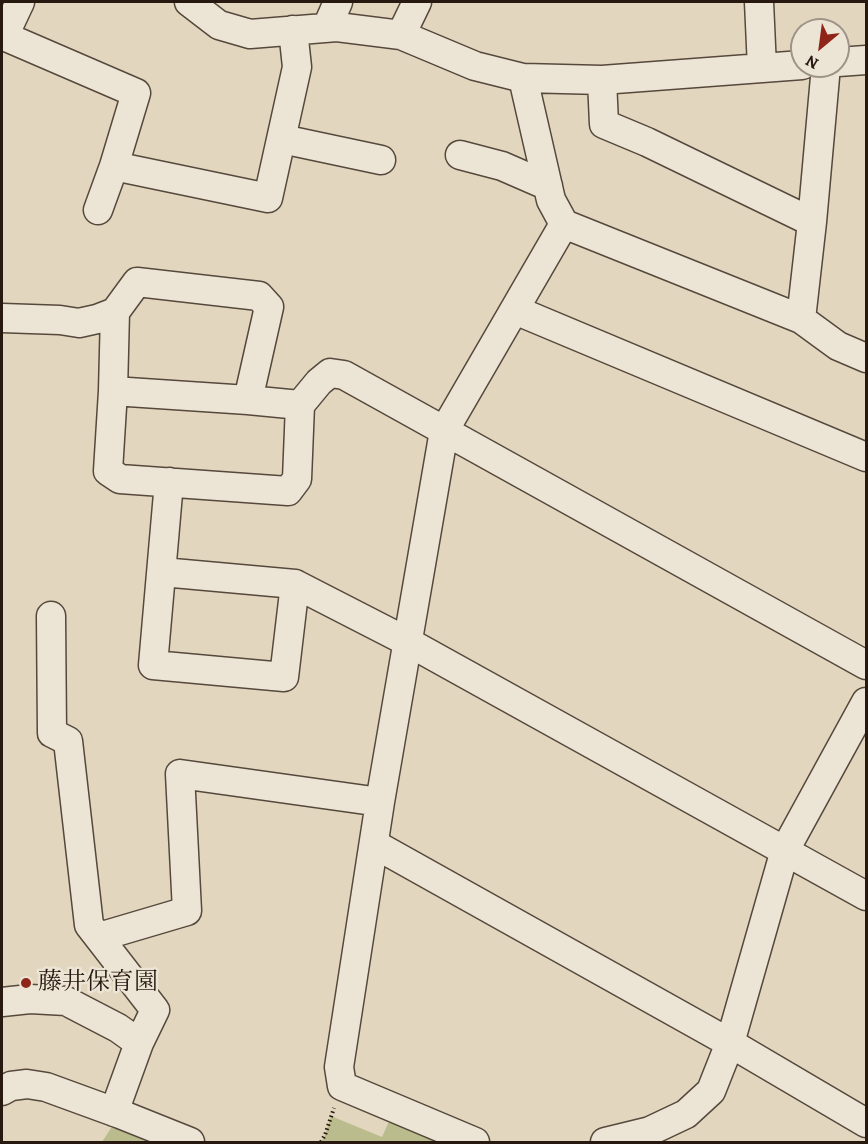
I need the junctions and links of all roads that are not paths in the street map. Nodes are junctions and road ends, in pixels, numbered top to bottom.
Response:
1 (20, 2) edge
2 (189, 2) edge
3 (417, 2) edge
4 (759, 2) edge
5 (332, 14) edge
6 (293, 30) junction
7 (401, 35) junction
8 (867, 60) edge
9 (850, 61) edge
10 (790, 66) edge
11 (762, 68) junction
12 (523, 78) junction
13 (825, 78) edge
14 (602, 81) junction
15 (282, 140) junction
16 (460, 155) dead end
17 (381, 160) dead end
18 (114, 165) junction
19 (548, 186) junction
20 (98, 210) dead end
21 (812, 222) junction
22 (564, 224) junction
23 (515, 310) junction
24 (114, 312) junction
25 (2, 318) edge
26 (801, 319) junction
27 (867, 358) edge
28 (114, 391) junction
29 (248, 400) junction
30 (300, 405) junction
31 (444, 431) junction
32 (867, 457) edge
33 (170, 482) junction
34 (162, 572) junction
35 (295, 584) junction
36 (51, 616) dead end
37 (408, 642) junction
38 (867, 665) edge
39 (867, 702) edge
40 (380, 802) junction
41 (374, 844) junction
42 (785, 850) junction
43 (867, 896) edge
44 (99, 937) junction
45 (2, 1002) edge
46 (139, 1043) junction
47 (730, 1043) junction
48 (2, 1091) edge
49 (114, 1112) junction
50 (867, 1123) edge
51 (190, 1143) edge
52 (475, 1143) edge
53 (605, 1143) edge

1 - 18 street
2 - 6 street
3 - 7 street
4 - 11 street
5 - 6 street
5 - 7 street
6 - 15 street
7 - 12 street
8 - 9 street
10 - 11 street
11 - 14 street
12 - 14 street
12 - 19 street
13 - 21 street
14 - 21 street
15 - 17 street
15 - 18 street
16 - 19 street
18 - 20 street
19 - 22 street
21 - 26 street
22 - 23 street
22 - 26 street
23 - 31 street
23 - 32 street
24 - 25 street
24 - 28 street
24 - 29 street
26 - 27 street
28 - 29 street
28 - 33 street
29 - 30 street
30 - 31 street
30 - 33 street
31 - 37 street
31 - 38 street
33 - 34 street
34 - 35 street
34 - 35 street
35 - 37 street
36 - 44 street
37 - 40 street
37 - 42 street
39 - 42 street
40 - 41 street
40 - 44 street
41 - 47 street
41 - 52 street
42 - 43 street
42 - 47 street
44 - 46 street
45 - 46 street
46 - 49 street
47 - 50 street
47 - 53 street
48 - 49 street
49 - 51 street

